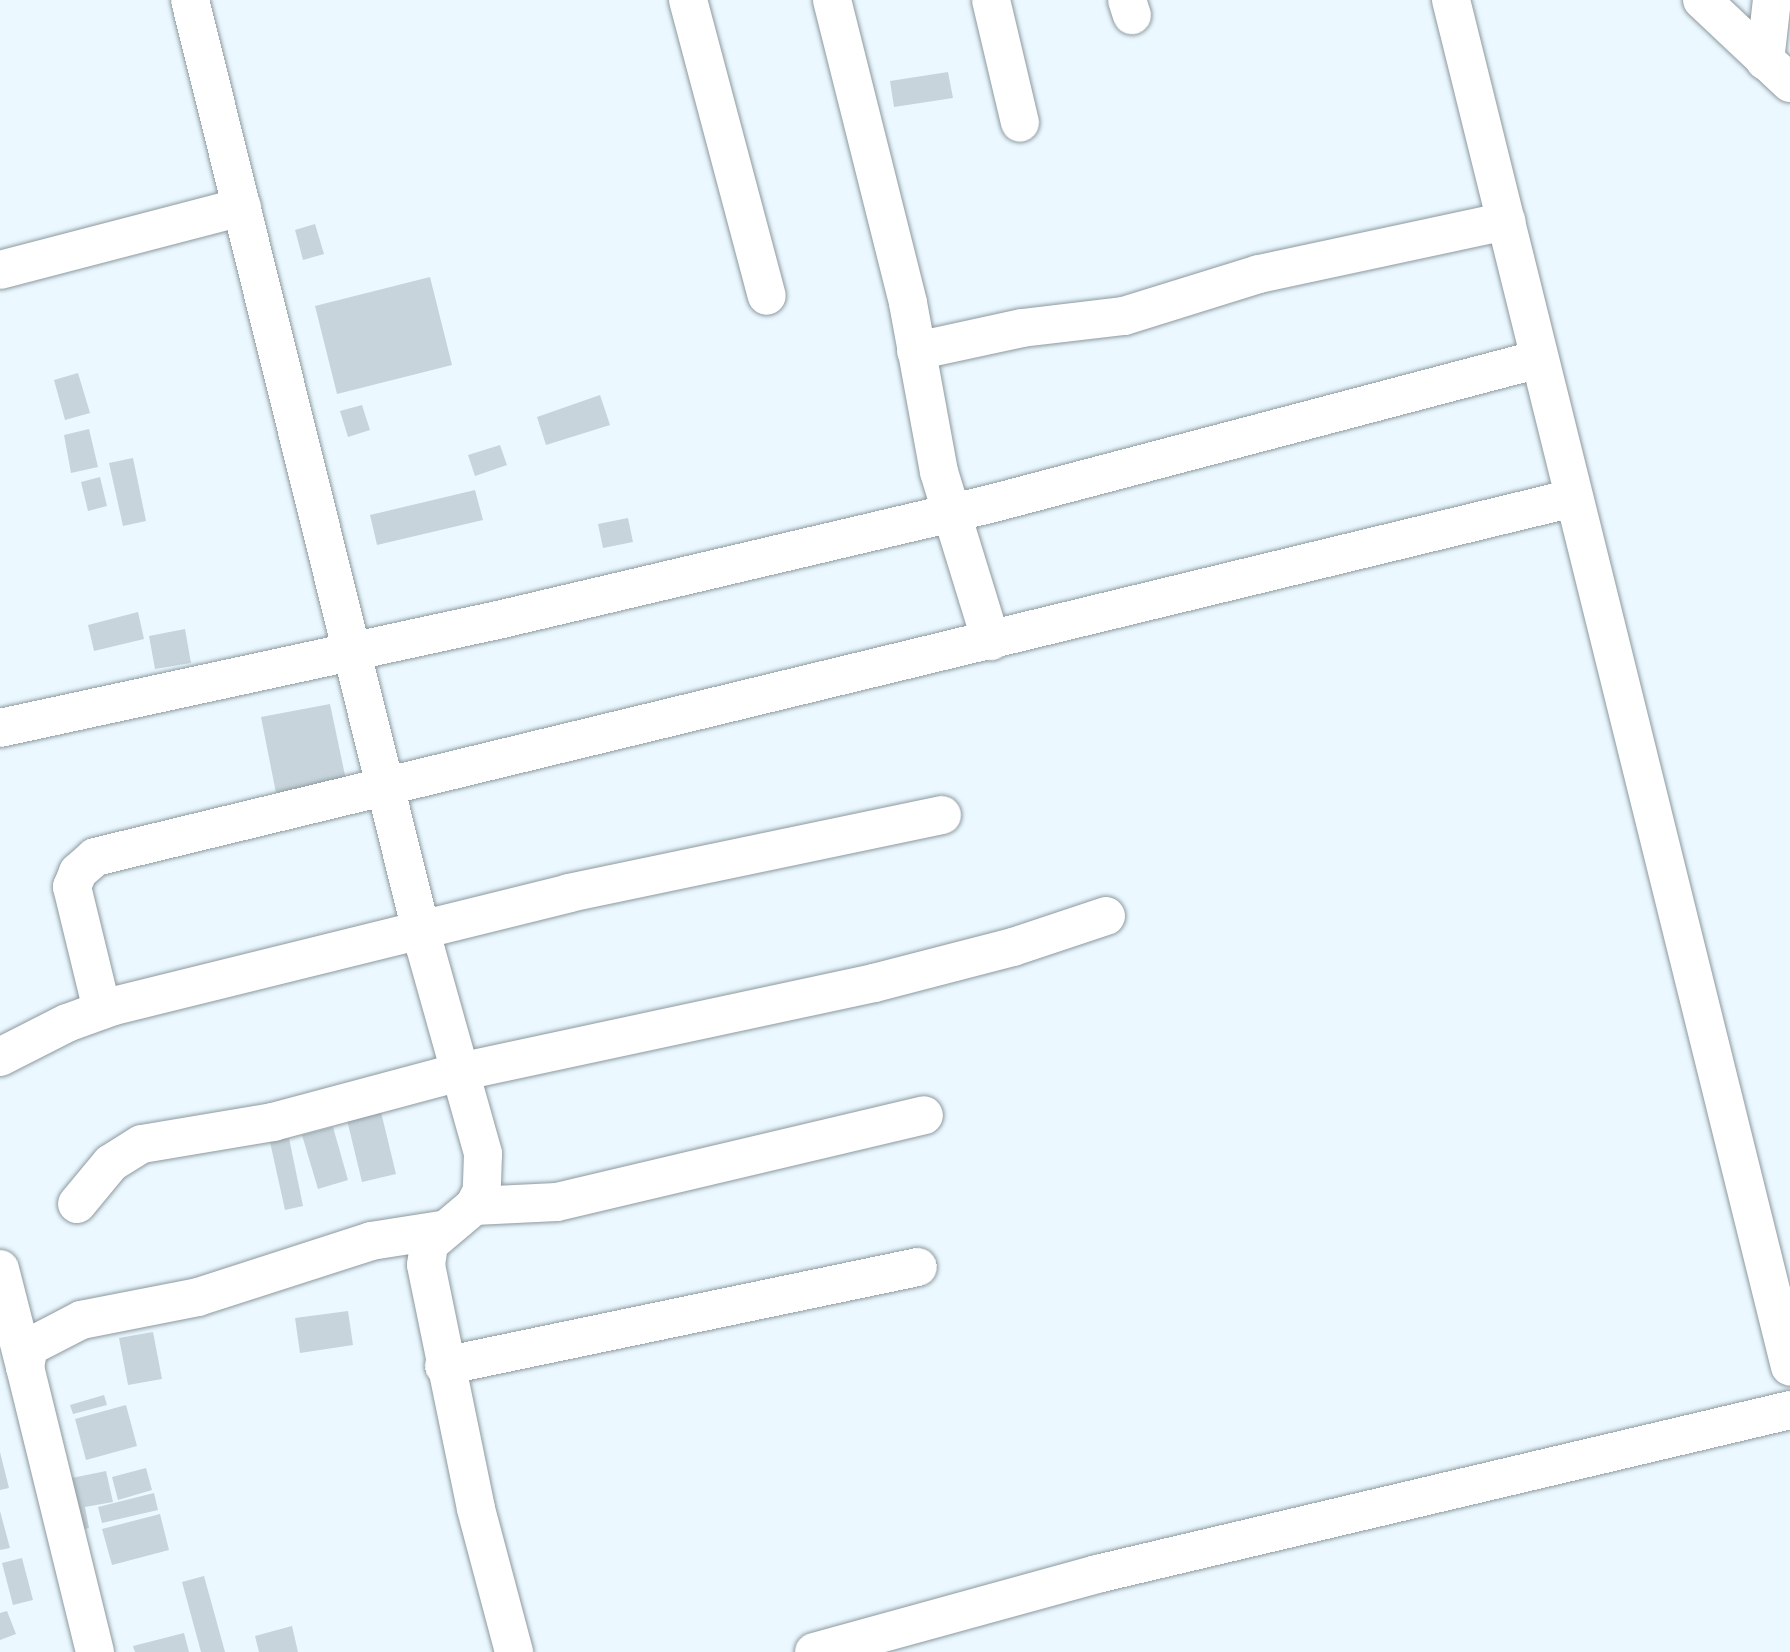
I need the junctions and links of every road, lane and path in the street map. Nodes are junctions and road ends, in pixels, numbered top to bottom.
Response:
1 (191, 0) edge
2 (688, 0) edge
3 (832, 0) edge
4 (991, 0) edge
5 (1451, 0) edge
6 (1702, 0) edge
7 (1772, 0) edge
8 (1778, 72) edge
9 (1020, 123) dead end
10 (242, 207) junction
11 (1506, 221) junction
12 (0, 270) edge
13 (767, 296) dead end
14 (916, 351) junction
15 (1539, 359) junction
16 (1573, 498) junction
17 (950, 510) junction
18 (991, 641) junction
19 (352, 651) junction
20 (0, 728) edge
21 (388, 786) junction
22 (942, 815) dead end
23 (1106, 916) dead end
24 (422, 932) junction
25 (102, 1010) junction
26 (0, 1057) edge
27 (459, 1072) junction
28 (924, 1115) dead end
29 (77, 1204) dead end
30 (474, 1206) junction
31 (441, 1230) junction
32 (918, 1267) dead end
33 (0, 1269) edge
34 (444, 1366) junction
35 (25, 1367) junction
36 (1790, 1367) edge
37 (1790, 1410) edge
38 (95, 1652) edge
39 (514, 1652) edge
40 (814, 1652) edge

1 - 10 street
2 - 13 street
3 - 14 street
4 - 9 street
5 - 11 street
6 - 8 street
7 - 8 street
10 - 12 street
10 - 19 street
11 - 14 street
11 - 15 street
14 - 17 street
15 - 16 street
15 - 17 street
16 - 18 street
16 - 36 street
17 - 18 street
17 - 19 street
18 - 21 street
19 - 20 street
19 - 21 street
21 - 24 street
21 - 25 street
22 - 24 street
23 - 27 street
24 - 25 street
24 - 27 street
25 - 26 street
27 - 29 street
27 - 30 street
28 - 30 street
30 - 31 street
31 - 34 street
31 - 35 street
32 - 34 street
33 - 35 street
34 - 39 street
35 - 38 street
37 - 40 street

